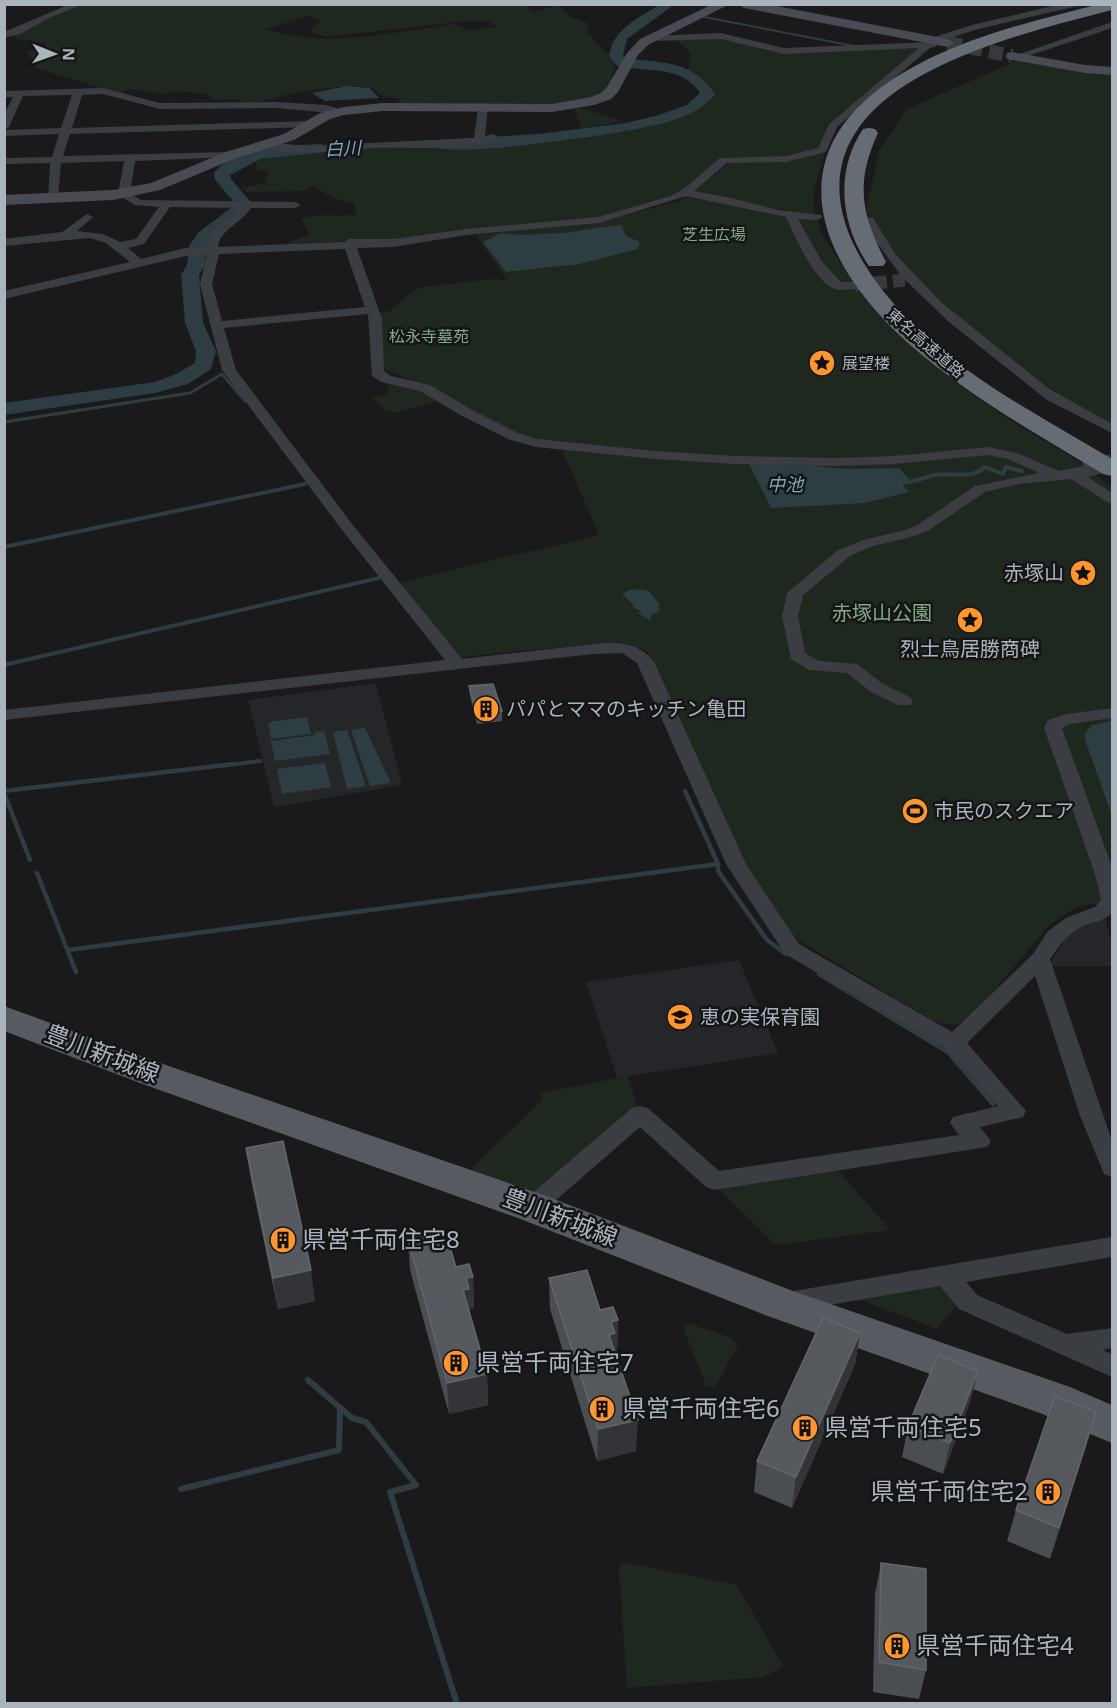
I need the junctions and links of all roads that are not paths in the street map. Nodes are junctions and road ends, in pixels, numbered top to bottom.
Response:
1 (80, 4) edge
2 (724, 4) edge
3 (744, 4) edge
4 (1082, 4) edge
5 (1112, 13) edge
6 (4, 35) edge
7 (651, 38) junction
8 (938, 43) junction
9 (1015, 56) joint
10 (1113, 71) edge
11 (78, 92) junction
12 (20, 93) junction
13 (4, 94) edge
14 (483, 108) junction
15 (338, 112) junction
16 (310, 124) junction
17 (4, 127) edge
18 (64, 131) junction
19 (4, 133) edge
20 (493, 136) dead end
21 (479, 141) junction
22 (266, 145) junction
23 (231, 155) junction
24 (129, 157) junction
25 (56, 160) junction
26 (4, 161) edge
27 (685, 193) junction
28 (124, 194) junction
29 (52, 198) junction
30 (4, 200) edge
31 (165, 205) junction
32 (295, 205) dead end
33 (247, 206) junction
34 (791, 215) junction
35 (87, 217) dead end
36 (817, 217) dead end
37 (869, 220) dead end
38 (65, 236) junction
39 (4, 243) edge
40 (349, 243) junction
41 (118, 246) junction
42 (211, 251) junction
43 (139, 263) junction
44 (855, 285) tunnel mouth
45 (4, 295) edge
46 (374, 310) junction
47 (929, 323) dead end
48 (216, 326) junction
49 (993, 374) dead end
50 (1113, 429) edge
51 (1113, 453) edge
52 (1113, 469) edge
53 (1057, 476) junction
54 (1113, 499) edge
55 (457, 664) junction
56 (904, 701) dead end
57 (1113, 713) edge
58 (4, 715) edge
59 (1040, 959) junction
60 (4, 1017) edge
61 (954, 1044) junction
62 (1113, 1168) edge
63 (532, 1207) junction
64 (1113, 1247) edge
65 (947, 1277) junction
66 (779, 1303) junction
67 (1113, 1338) edge
68 (1067, 1345) junction
69 (1113, 1366) edge
70 (1113, 1425) edge

1 - 6 street
2 - 7 street
3 - 8 street
4 - 8 street
5 - 9 street
5 - 47 highway, 東名高速道路
5 - 52 highway, 東名高速道路
7 - 8 street
7 - 14 street
8 - 27 street
9 - 10 street
11 - 12 street
11 - 15 street
11 - 18 street
12 - 13 street
12 - 17 street
14 - 15 street
14 - 21 street
15 - 16 street
16 - 18 street
16 - 22 street
18 - 19 street
18 - 25 street
20 - 21 street
21 - 22 street
22 - 23 street
23 - 24 street
23 - 28 street
24 - 25 street
24 - 28 street
25 - 26 street
25 - 29 street
27 - 34 street
27 - 40 street
28 - 29 street
28 - 31 street
29 - 30 street
31 - 33 street
31 - 41 street
32 - 33 street
33 - 42 street
34 - 36 street
34 - 44 street
35 - 38 street
37 - 50 street
38 - 39 street
38 - 41 street
40 - 42 street
40 - 46 street
41 - 43 street
42 - 43 street
42 - 48 street
43 - 45 street
46 - 48 street
46 - 53 street
48 - 55 street
49 - 51 highway, 東名高速道路
53 - 54 street
53 - 56 street
55 - 58 street
55 - 61 street
57 - 59 street
59 - 61 street
59 - 62 street
60 - 63 main road, 豊川新城線
61 - 63 street
63 - 66 main road, 豊川新城線
64 - 65 street
65 - 66 street
65 - 68 street
66 - 70 main road, 豊川新城線
67 - 68 street
68 - 69 street

